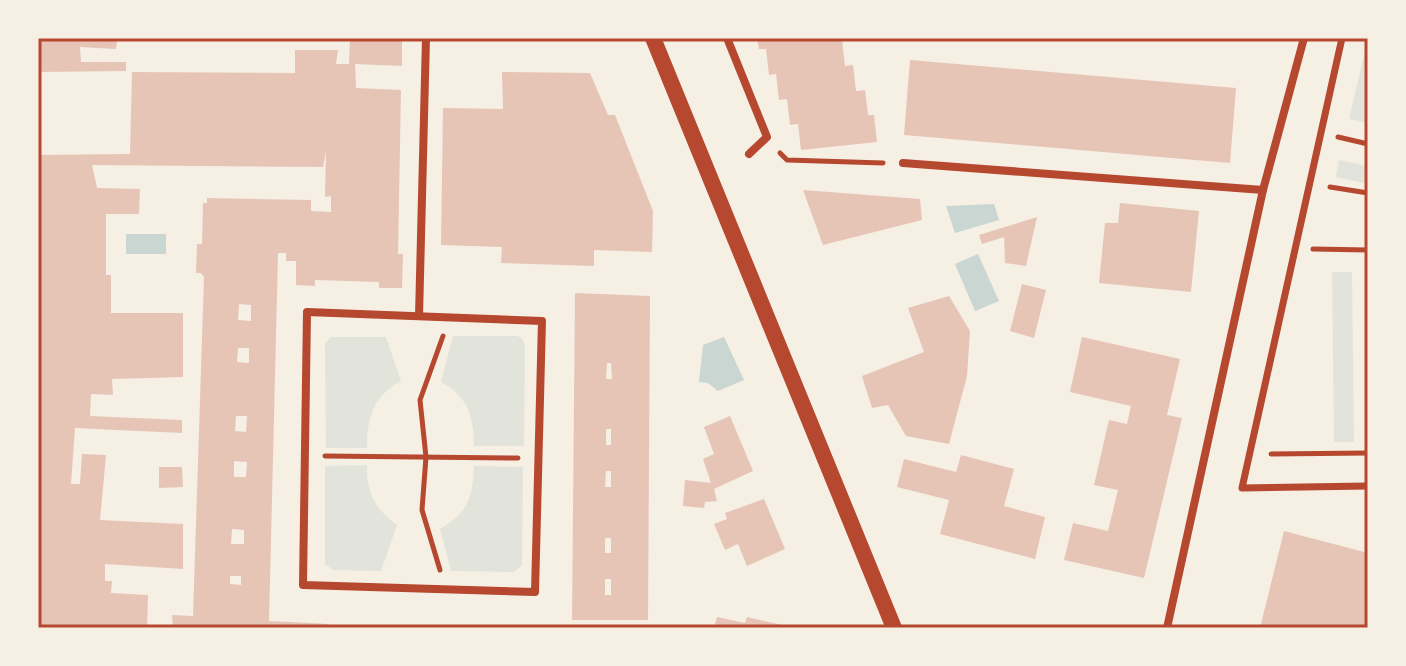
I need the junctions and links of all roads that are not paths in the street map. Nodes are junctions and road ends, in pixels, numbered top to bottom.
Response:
1 (426, 38) edge
2 (653, 38) edge
3 (727, 38) edge
4 (1304, 38) edge
5 (1342, 38) edge
6 (749, 154) dead end
7 (903, 163) road end
8 (1263, 190) junction
9 (419, 316) junction
10 (1368, 486) edge
11 (894, 628) edge
12 (1167, 628) edge

1 - 9 street
2 - 11 main road
3 - 6 street
4 - 8 street
5 - 10 street
7 - 8 street
8 - 12 street
9 - 9 street

